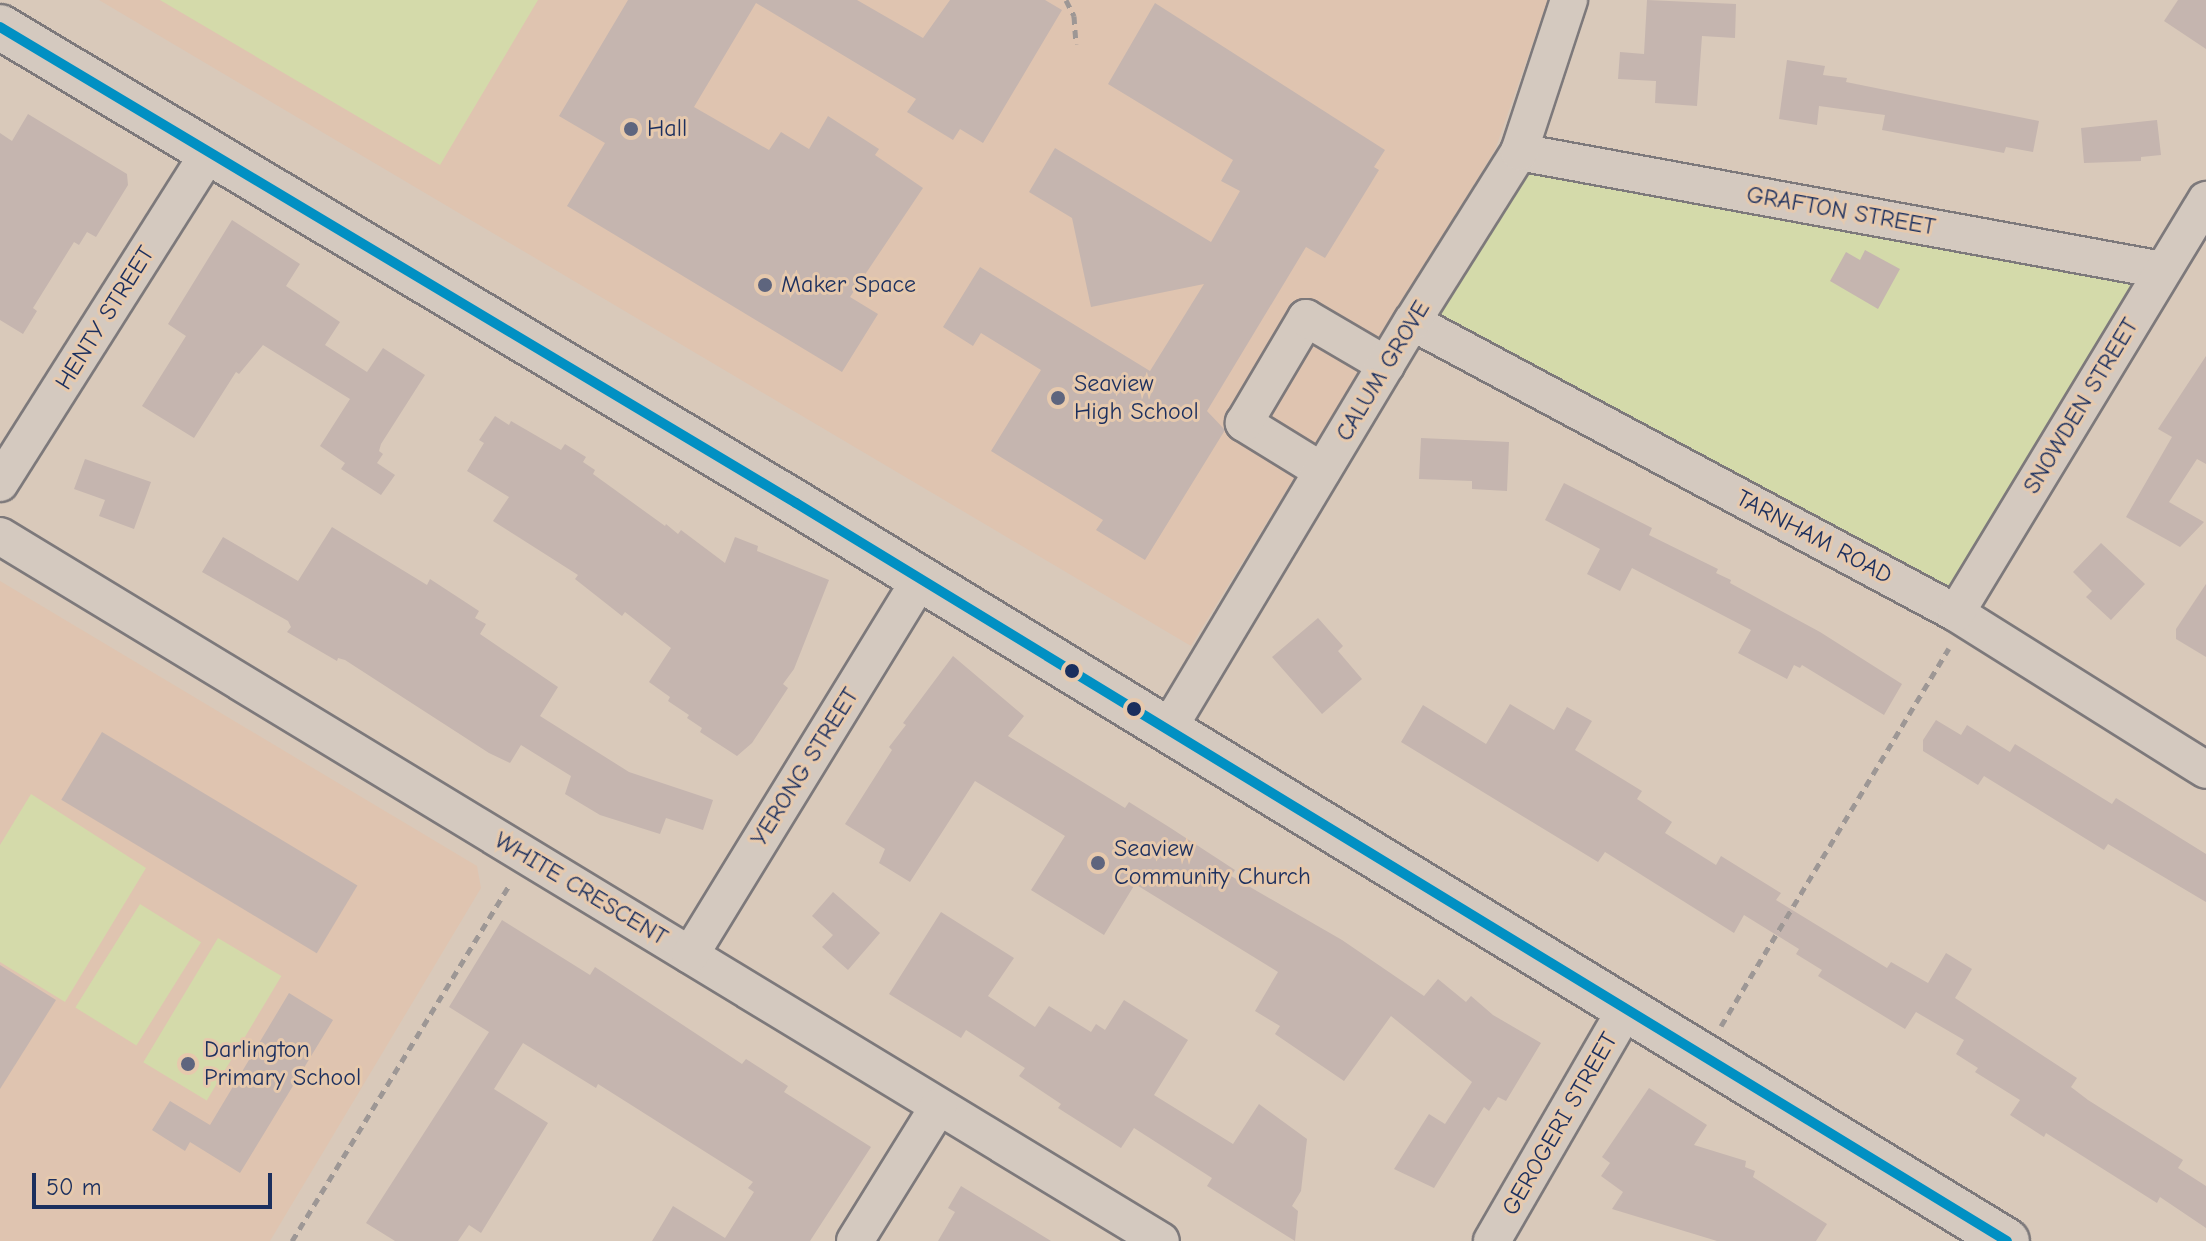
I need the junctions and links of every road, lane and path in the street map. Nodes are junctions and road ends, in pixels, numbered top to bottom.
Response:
1 (1066, 0) edge
2 (1569, 0) edge
3 (0, 27) edge
4 (1076, 44) dead end
5 (1519, 152) junction
6 (209, 153) junction
7 (2206, 200) edge
8 (2162, 270) junction
9 (1412, 322) junction
10 (1386, 365) junction
11 (1322, 471) junction
12 (0, 483) edge
13 (0, 536) edge
14 (920, 580) junction
15 (1961, 616) junction
16 (1168, 729) junction
17 (2206, 770) edge
18 (527, 856) junction
19 (690, 955) junction
20 (1627, 1007) junction
21 (1704, 1055) junction
22 (938, 1107) junction
23 (292, 1241) edge
24 (855, 1241) edge
25 (1161, 1241) edge
26 (1492, 1241) edge
27 (2007, 1241) edge

1 - 4 path
2 - 5 street, CALUM GROVE
3 - 6 main road
5 - 8 street, GRAFTON STREET
5 - 9 street, CALUM GROVE
6 - 12 street, HENTY STREET
6 - 14 main road
7 - 8 street, SNOWDEN STREET
8 - 15 street, SNOWDEN STREET
9 - 10 street, CALUM GROVE
9 - 15 street, TARNHAM ROAD
10 - 11 street, CALUM GROVE
10 - 11 street
11 - 16 street, CALUM GROVE
13 - 18 street, WHITE CRESCENT
14 - 16 main road
14 - 19 street, YERONG STREET
15 - 17 street, TARNHAM ROAD
15 - 21 path
16 - 20 main road
18 - 19 street, WHITE CRESCENT
18 - 23 path
19 - 22 street, WHITE CRESCENT
20 - 21 main road
20 - 26 street, GEROGERI STREET
21 - 27 main road
22 - 24 street
22 - 25 street, WHITE CRESCENT

